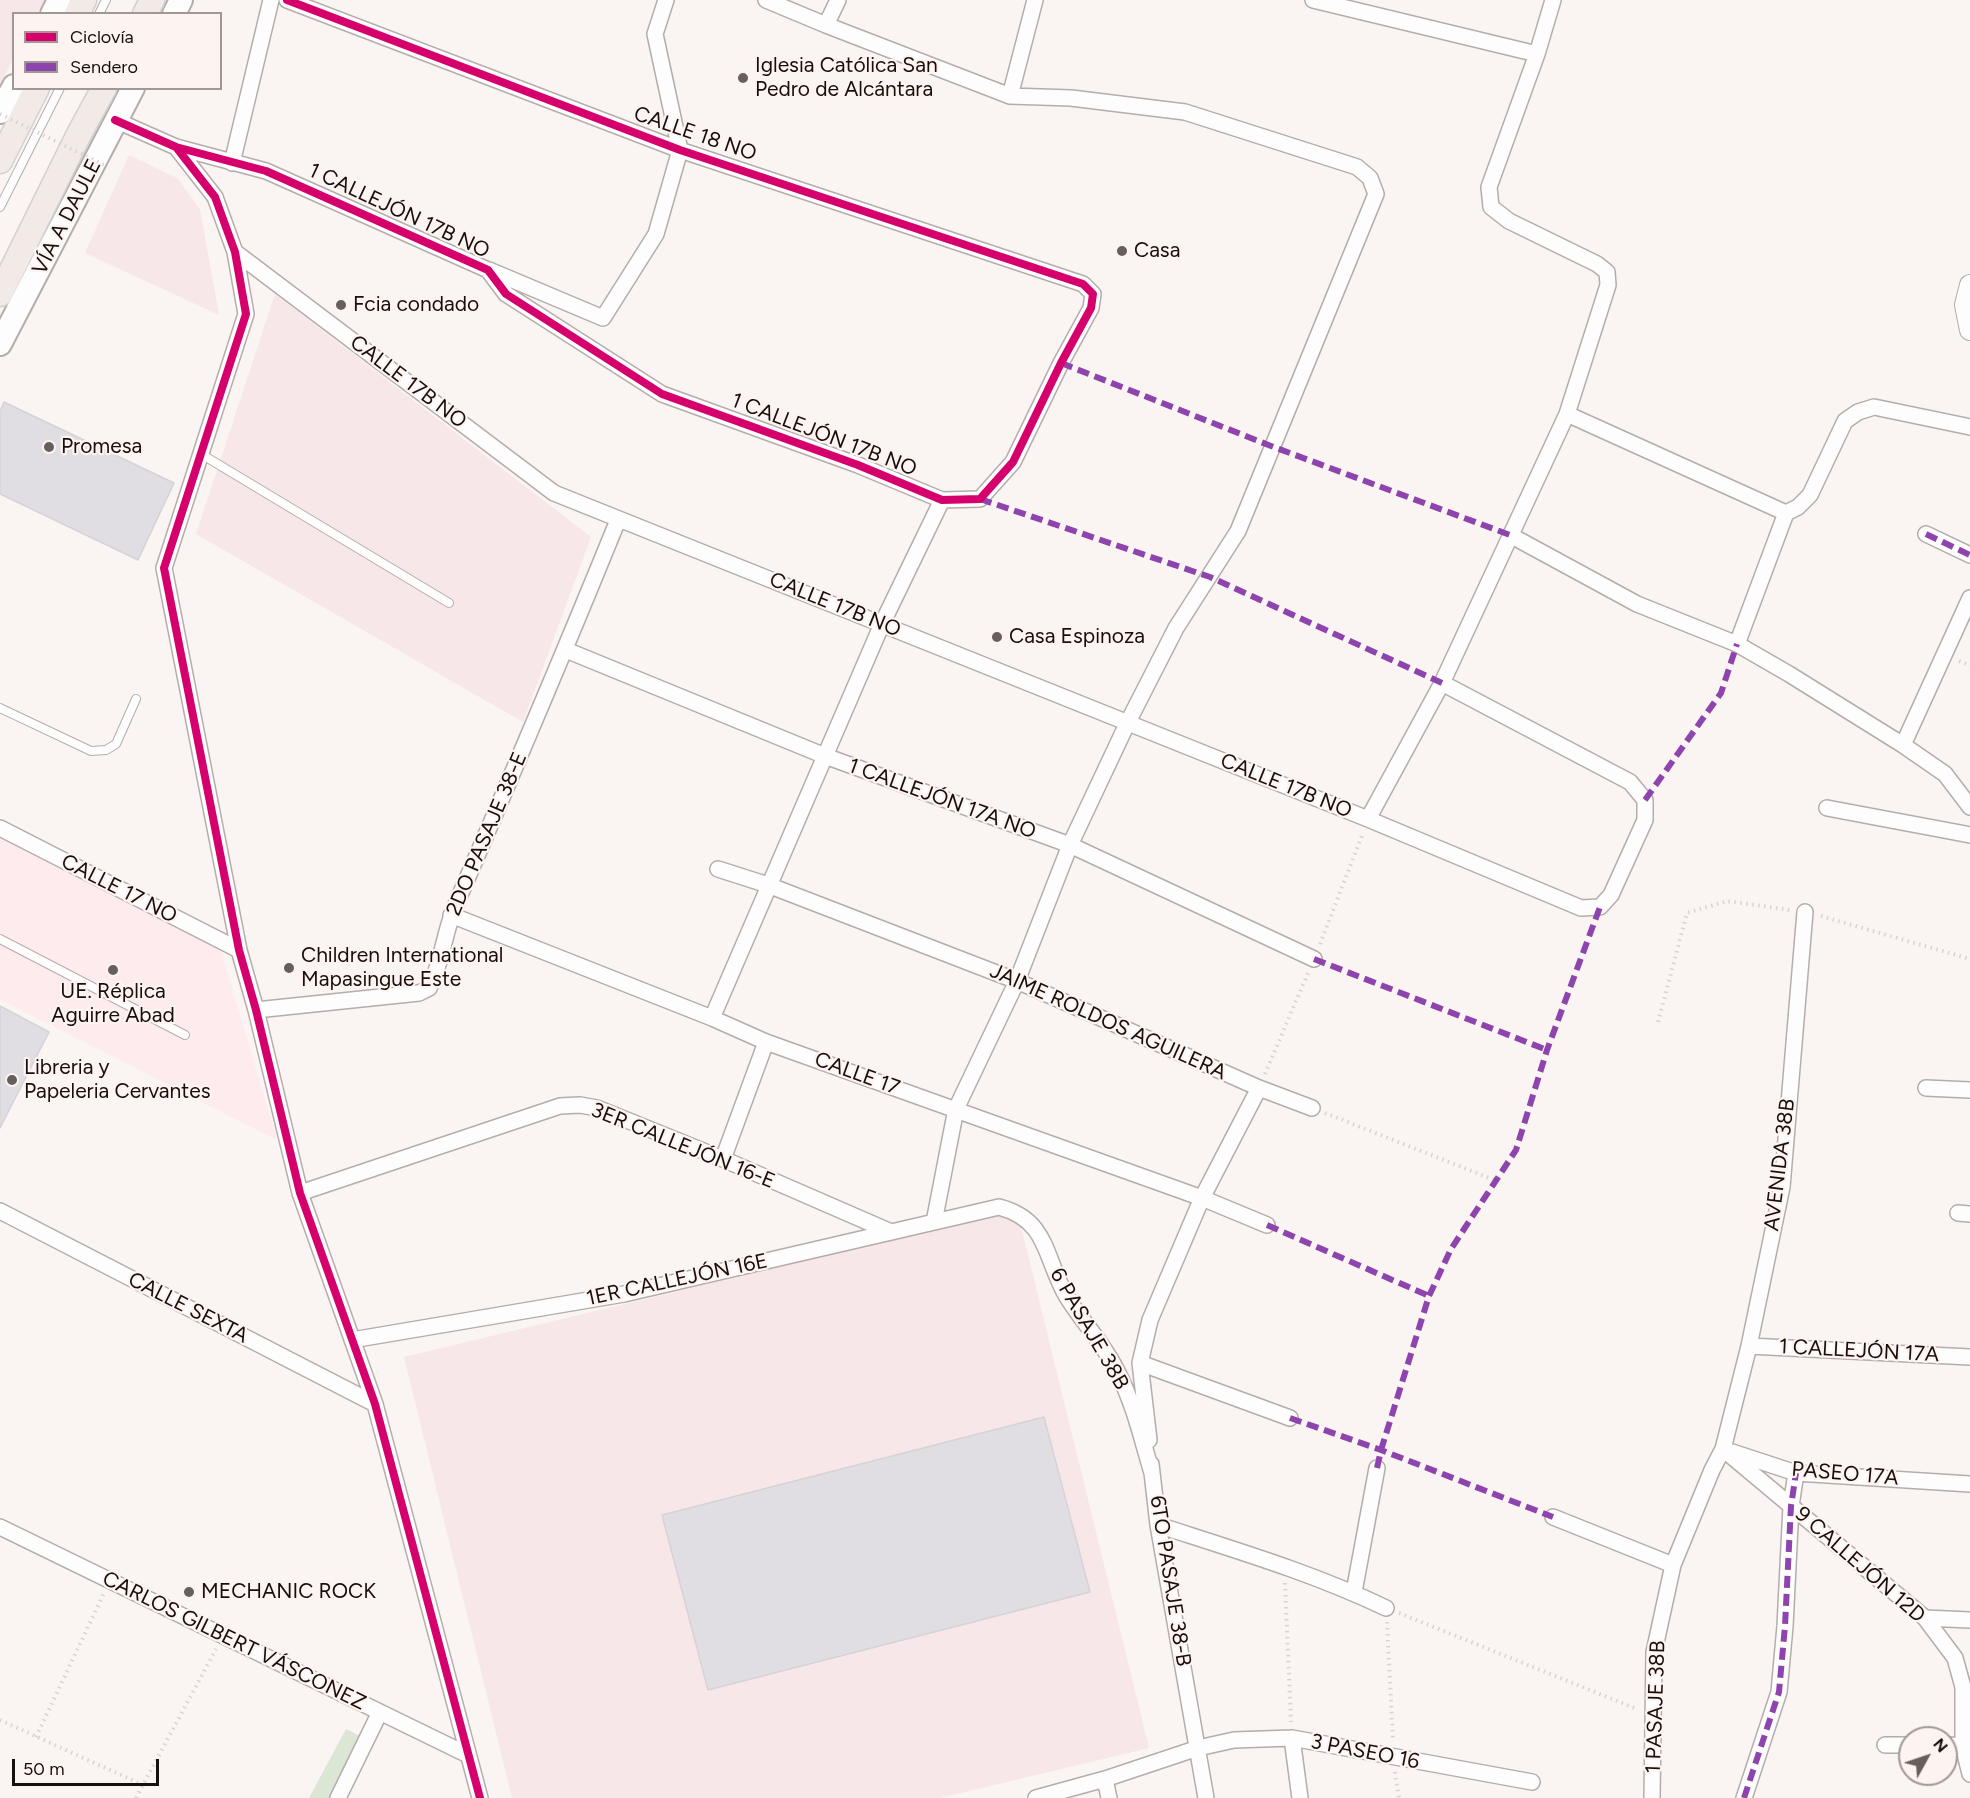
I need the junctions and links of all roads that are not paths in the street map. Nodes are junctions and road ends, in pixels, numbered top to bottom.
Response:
1 (271, 0) edge
2 (287, 0) edge
3 (666, 0) edge
4 (766, 0) edge
5 (838, 0) edge
6 (1035, 0) edge
7 (1313, 0) edge
8 (1553, 0) edge
9 (826, 26) junction
10 (1537, 54) junction
11 (12, 90) edge
12 (36, 90) edge
13 (59, 90) edge
14 (93, 90) edge
15 (103, 90) edge
16 (132, 90) edge
17 (1010, 96) junction
18 (0, 113) edge
19 (115, 120) junction
20 (176, 147) junction
21 (680, 150) junction
22 (0, 161) edge
23 (232, 163) junction
24 (0, 207) edge
25 (21, 231) dead end
26 (235, 252) junction
27 (488, 270) junction
28 (1970, 285) edge
29 (0, 294) edge
30 (1970, 330) edge
31 (0, 344) edge
32 (1567, 414) junction
33 (1970, 427) edge
34 (201, 454) junction
35 (980, 499) joint
36 (942, 500) junction
37 (1786, 513) junction
38 (618, 520) junction
39 (1926, 534) dead end
40 (1509, 535) junction
41 (1970, 555) edge
42 (1970, 598) edge
43 (449, 603) dead end
44 (882, 624) junction
45 (1737, 644) junction
46 (566, 650) junction
47 (1442, 682) junction
48 (136, 699) dead end
49 (0, 708) edge
50 (1126, 724) junction
51 (1903, 745) junction
52 (825, 756) junction
53 (1970, 807) edge
54 (1827, 808) dead end
55 (1368, 819) junction
56 (0, 828) edge
57 (1970, 835) edge
58 (1070, 845) junction
59 (717, 869) dead end
60 (768, 885) junction
61 (1805, 912) dead end
62 (451, 915) junction
63 (0, 939) edge
64 (239, 950) junction
65 (1314, 958) dead end
66 (1017, 981) junction
67 (256, 1010) junction
68 (712, 1018) junction
69 (185, 1035) dead end
70 (766, 1042) junction
71 (1259, 1088) junction
72 (1926, 1088) dead end
73 (1970, 1090) edge
74 (1312, 1108) road end
75 (956, 1109) junction
76 (723, 1159) junction
77 (300, 1193) junction
78 (1202, 1198) junction
79 (999, 1207) joint
80 (0, 1211) edge
81 (934, 1222) junction
82 (1267, 1225) dead end
83 (891, 1232) junction
84 (352, 1340) junction
85 (1749, 1346) junction
86 (1970, 1357) edge
87 (1140, 1363) junction
88 (375, 1404) junction
89 (1290, 1418) dead end
90 (1723, 1449) junction
91 (1377, 1468) dead end
92 (1152, 1473) junction
93 (1796, 1473) junction
94 (1970, 1484) edge
95 (1791, 1506) junction
96 (1553, 1517) dead end
97 (1158, 1525) junction
98 (0, 1527) edge
99 (1672, 1565) junction
100 (1354, 1592) junction
101 (1386, 1608) road end
102 (1925, 1618) junction
103 (1970, 1620) edge
104 (380, 1713) junction
105 (1292, 1738) junction
106 (1885, 1745) dead end
107 (1898, 1745) edge
108 (1967, 1746) edge
109 (1198, 1748) junction
110 (468, 1755) junction
111 (1970, 1774) edge
112 (1106, 1779) junction
113 (1532, 1782) dead end
114 (338, 1798) edge
115 (480, 1798) edge
116 (1036, 1798) edge
117 (1109, 1798) edge
118 (1206, 1798) edge
119 (1300, 1798) edge
120 (1652, 1798) edge
121 (1744, 1798) edge

1 - 23 street
2 - 21 street, CALLE 18 NO
3 - 21 street
4 - 9 street
5 - 9 street
6 - 17 street
7 - 10 street
8 - 10 street
9 - 17 street
10 - 32 street
11 - 18 main road
12 - 22 main road
13 - 24 lane
14 - 25 lane, VÍA A DAULE
15 - 29 main road, VÍA A DAULE
16 - 19 main road, VÍA A DAULE
17 - 50 street
19 - 20 street, 1 CALLEJÓN 17B NO
19 - 31 main road, VÍA A DAULE
20 - 23 street, 1 CALLEJÓN 17B NO
20 - 26 street
21 - 27 street
21 - 35 street, CALLE 18 NO
23 - 27 street, 1 CALLEJÓN 17B NO
26 - 34 street
26 - 38 street, CALLE 17B NO
27 - 36 street, 1 CALLEJÓN 17B NO
28 - 30 street
32 - 37 street
32 - 40 street
33 - 37 street
34 - 43 lane
34 - 64 street
35 - 36 street, 1 CALLEJÓN 17B NO
36 - 44 street
37 - 45 street
38 - 44 street, CALLE 17B NO
38 - 46 street, 2DO PASAJE 38-E
39 - 41 street
40 - 45 street
40 - 47 street
42 - 51 street
44 - 50 street, CALLE 17B NO
44 - 52 street
45 - 51 street
46 - 52 street, 1 CALLEJÓN 17A NO
46 - 62 street, 2DO PASAJE 38-E
47 - 55 street
47 - 55 street, CALLE 17B NO
48 - 49 lane
50 - 55 street, CALLE 17B NO
50 - 58 street
51 - 53 street
52 - 58 street, 1 CALLEJÓN 17A NO
52 - 60 street
54 - 57 street
56 - 64 street, CALLE 17 NO
58 - 65 street, 1 CALLEJÓN 17A NO
58 - 66 street
59 - 60 street, JAIME ROLDOS AGUILERA
60 - 66 street, JAIME ROLDOS AGUILERA
60 - 68 street
61 - 85 street, AVENIDA 38B
62 - 67 street, 2DO PASAJE 38-E
62 - 68 street, CALLE 17
63 - 69 lane
64 - 67 street
66 - 71 street, JAIME ROLDOS AGUILERA
66 - 75 street
67 - 77 street
68 - 70 street, CALLE 17
70 - 75 street, CALLE 17
70 - 76 street
71 - 74 street, JAIME ROLDOS AGUILERA
71 - 78 street, 6TO PASAJE 38-B
72 - 73 street
75 - 78 street, CALLE 17
75 - 81 street
76 - 77 street, 3ER CALLEJÓN 16-E
76 - 83 street, 3ER CALLEJÓN 16-E
77 - 84 street
78 - 82 street, CALLE 17
78 - 87 street, 6TO PASAJE 38-B
79 - 81 street, 1ER CALLEJÓN 16E
79 - 92 street, 6 PASAJE 38B
80 - 88 street, CALLE SEXTA
81 - 83 street, 1ER CALLEJÓN 16E
83 - 84 street, 1ER CALLEJÓN 16E
84 - 88 street
85 - 86 street, 1 CALLEJÓN 17A
85 - 90 street, AVENIDA 38B
87 - 89 street
87 - 92 street, 6TO PASAJE 38-B
88 - 110 street
90 - 93 street, PASEO 17A
90 - 95 street, 9 CALLEJÓN 12D
90 - 99 street, 1 PASAJE 38B
91 - 100 street
92 - 97 street, 6TO PASAJE 38-B
93 - 94 street, PASEO 17A
93 - 95 street
95 - 102 street, 9 CALLEJÓN 12D
95 - 121 street
96 - 99 street
97 - 100 street
97 - 109 street, 6TO PASAJE 38-B
98 - 104 street, CARLOS GILBERT VÁSCONEZ
99 - 120 street, 1 PASAJE 38B
100 - 101 street
102 - 103 street
102 - 108 street, 9 CALLEJÓN 12D
104 - 110 street, CARLOS GILBERT VÁSCONEZ
104 - 114 street
105 - 109 street, 3 PASEO 16
105 - 113 street, 3 PASEO 16
105 - 119 street
106 - 107 street
108 - 111 street, 9 CALLEJÓN 12D
109 - 112 street, 3 PASEO 16
109 - 118 street, 6TO PASAJE 38-B
110 - 115 street
112 - 116 street, 3 PASEO 16
112 - 117 street

